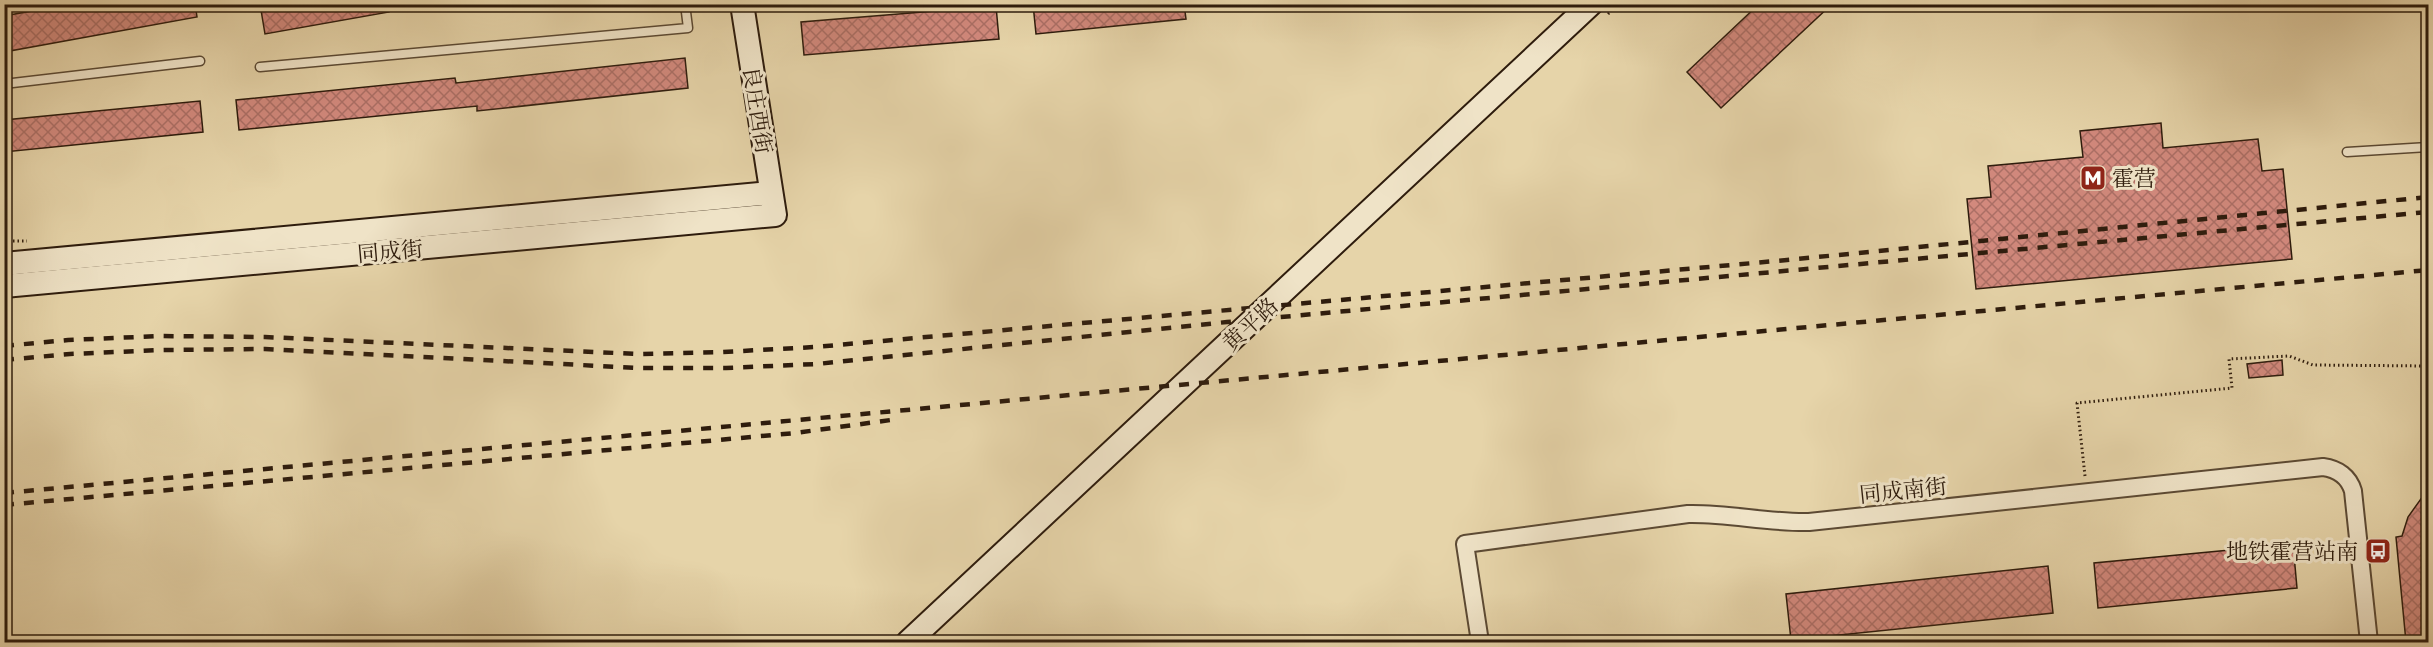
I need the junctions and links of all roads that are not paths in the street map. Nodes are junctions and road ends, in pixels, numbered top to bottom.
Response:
1 (685, 4) edge
2 (742, 4) edge
3 (1592, 4) edge
4 (1608, 4) edge
5 (200, 61) dead end
6 (260, 67) dead end
7 (4, 84) edge
8 (2428, 147) edge
9 (2347, 152) dead end
10 (773, 204) junction
11 (4, 257) edge
12 (77, 257) junction
13 (4, 264) edge
14 (4, 286) edge
15 (908, 642) edge
16 (926, 642) edge
17 (1480, 642) edge
18 (2369, 642) edge

1 - 6 lane
2 - 10 main road, 良庄西街
3 - 15 main road, 黄平路
4 - 16 main road, 黄平路
5 - 7 lane
8 - 9 lane
10 - 12 main road, 同成街
10 - 14 main road, 同成街
11 - 12 main road
12 - 13 main road, 同成街
17 - 18 street, 同成南街

